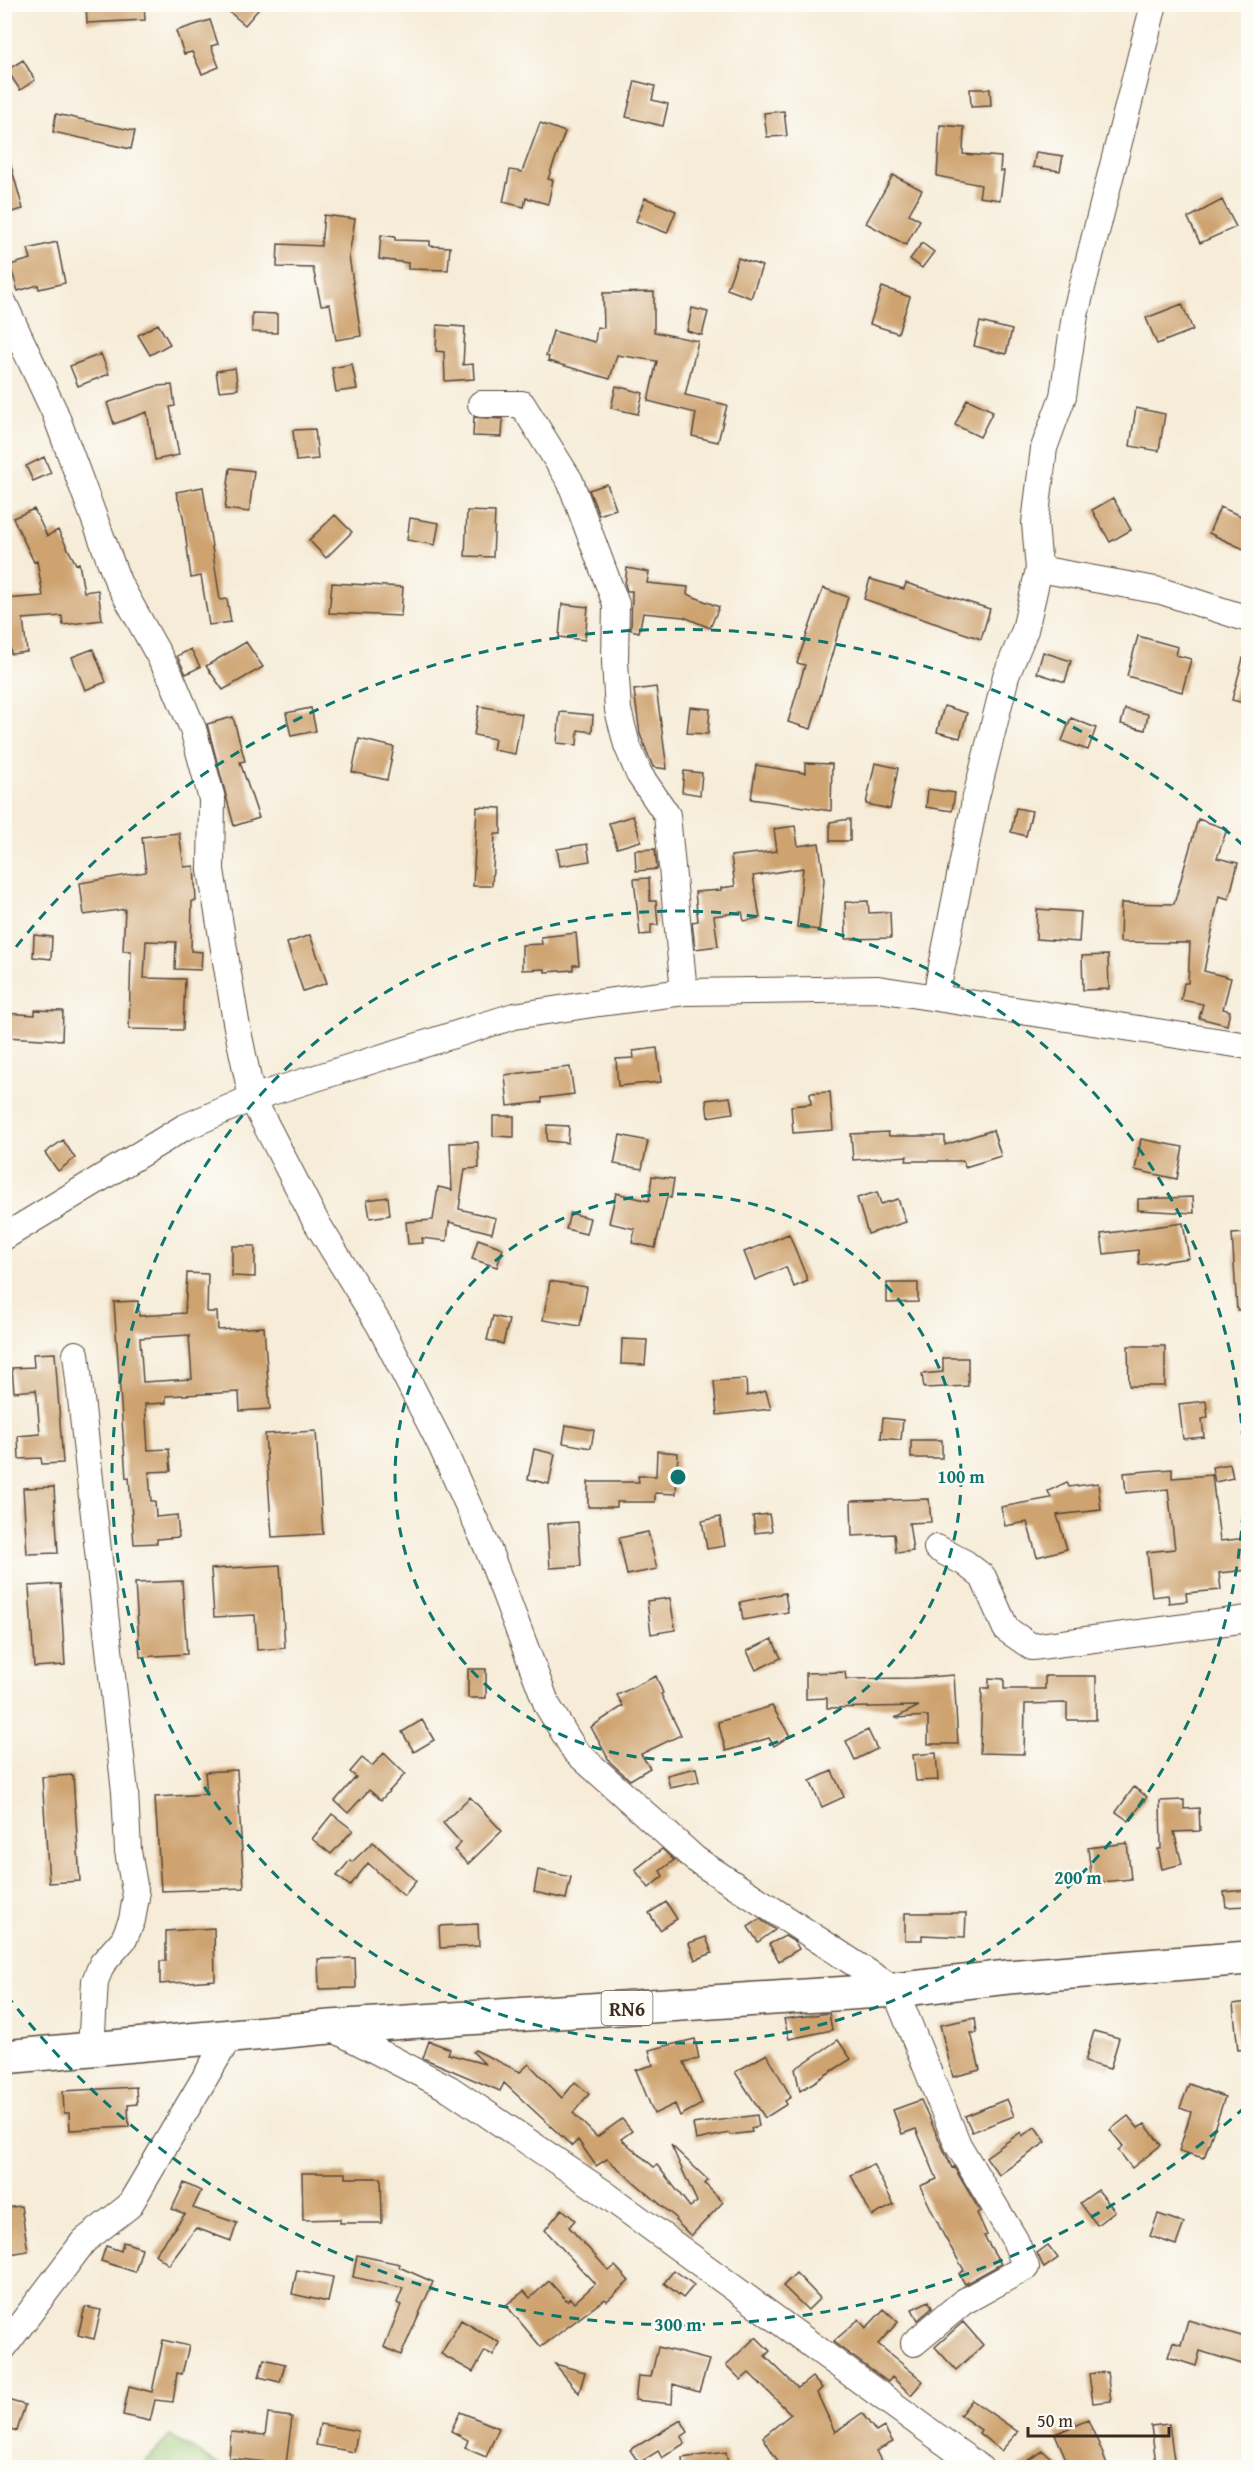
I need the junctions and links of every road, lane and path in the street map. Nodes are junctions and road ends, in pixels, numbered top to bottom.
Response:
1 (1154, 4) edge
2 (6, 311) edge
3 (481, 404) dead end
4 (1039, 569) junction
5 (1248, 619) edge
6 (684, 992) junction
7 (936, 996) junction
8 (1248, 1046) edge
9 (252, 1098) junction
10 (4, 1237) edge
11 (76, 1354) dead end
12 (937, 1548) dead end
13 (1248, 1619) edge
14 (1248, 1958) edge
15 (895, 1990) junction
16 (330, 2027) junction
17 (229, 2037) junction
18 (92, 2049) junction
19 (4, 2057) edge
20 (914, 2343) dead end
21 (4, 2348) edge
22 (980, 2468) edge

1 - 4 street
2 - 9 street
3 - 6 street
4 - 5 street
4 - 7 street
6 - 7 street
6 - 9 street
7 - 8 street
9 - 10 street
9 - 15 street
11 - 18 street
12 - 13 street
14 - 15 highway, RN6
15 - 16 highway, RN6
15 - 20 street
16 - 17 highway, RN6
16 - 22 street
17 - 18 highway, RN6
17 - 21 street
18 - 19 highway, RN6

